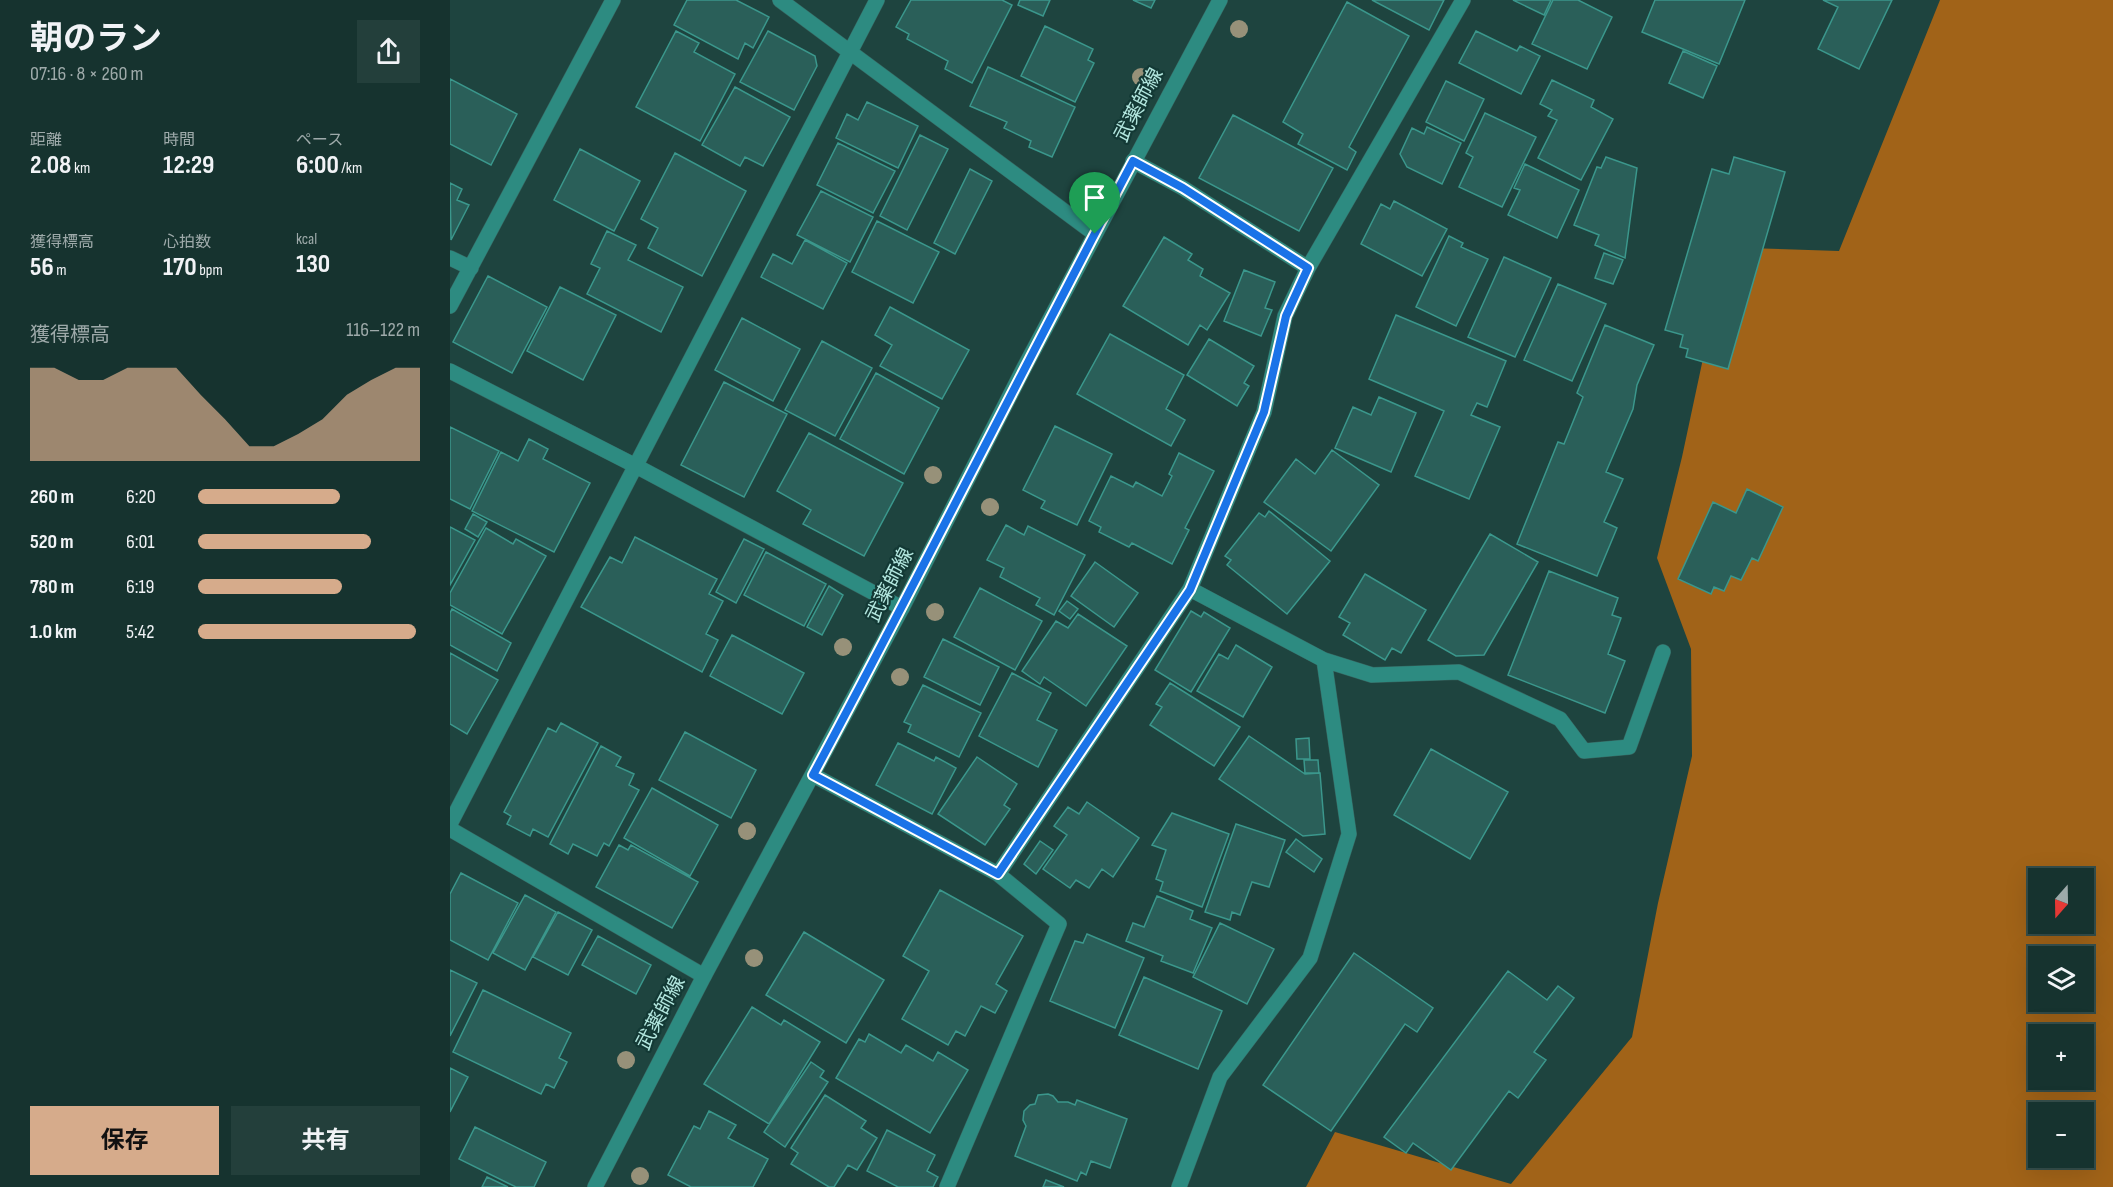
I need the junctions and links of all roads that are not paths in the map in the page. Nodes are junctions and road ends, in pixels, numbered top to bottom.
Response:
1 (613, 0) edge
2 (780, 0) edge
3 (877, 0) edge
4 (1220, 0) edge
5 (1463, 0) edge
6 (851, 51) junction
7 (1133, 161) junction
8 (1095, 234) junction
9 (450, 258) edge
10 (471, 268) junction
11 (1308, 268) junction
12 (450, 306) edge
13 (450, 371) edge
14 (634, 465) junction
15 (1190, 590) junction
16 (902, 609) junction
17 (1663, 652) dead end
18 (1324, 660) junction
19 (813, 775) junction
20 (450, 824) edge
21 (450, 829) edge
22 (998, 874) junction
23 (704, 976) junction
24 (595, 1187) edge
25 (947, 1187) edge
26 (1179, 1187) edge

1 - 10 street
2 - 6 street
3 - 6 street
4 - 7 street, 武薬師線
5 - 11 street
6 - 8 street
6 - 14 street
7 - 8 street, 武薬師線
7 - 11 street
8 - 16 street, 武薬師線
9 - 10 street
10 - 12 street
11 - 15 street
13 - 14 street
14 - 16 street
14 - 20 street
15 - 18 street
15 - 22 street
16 - 19 street, 武薬師線
17 - 18 street
18 - 26 street
19 - 22 street
19 - 23 street, 武薬師線
21 - 23 street
22 - 25 street
23 - 24 street, 武薬師線

